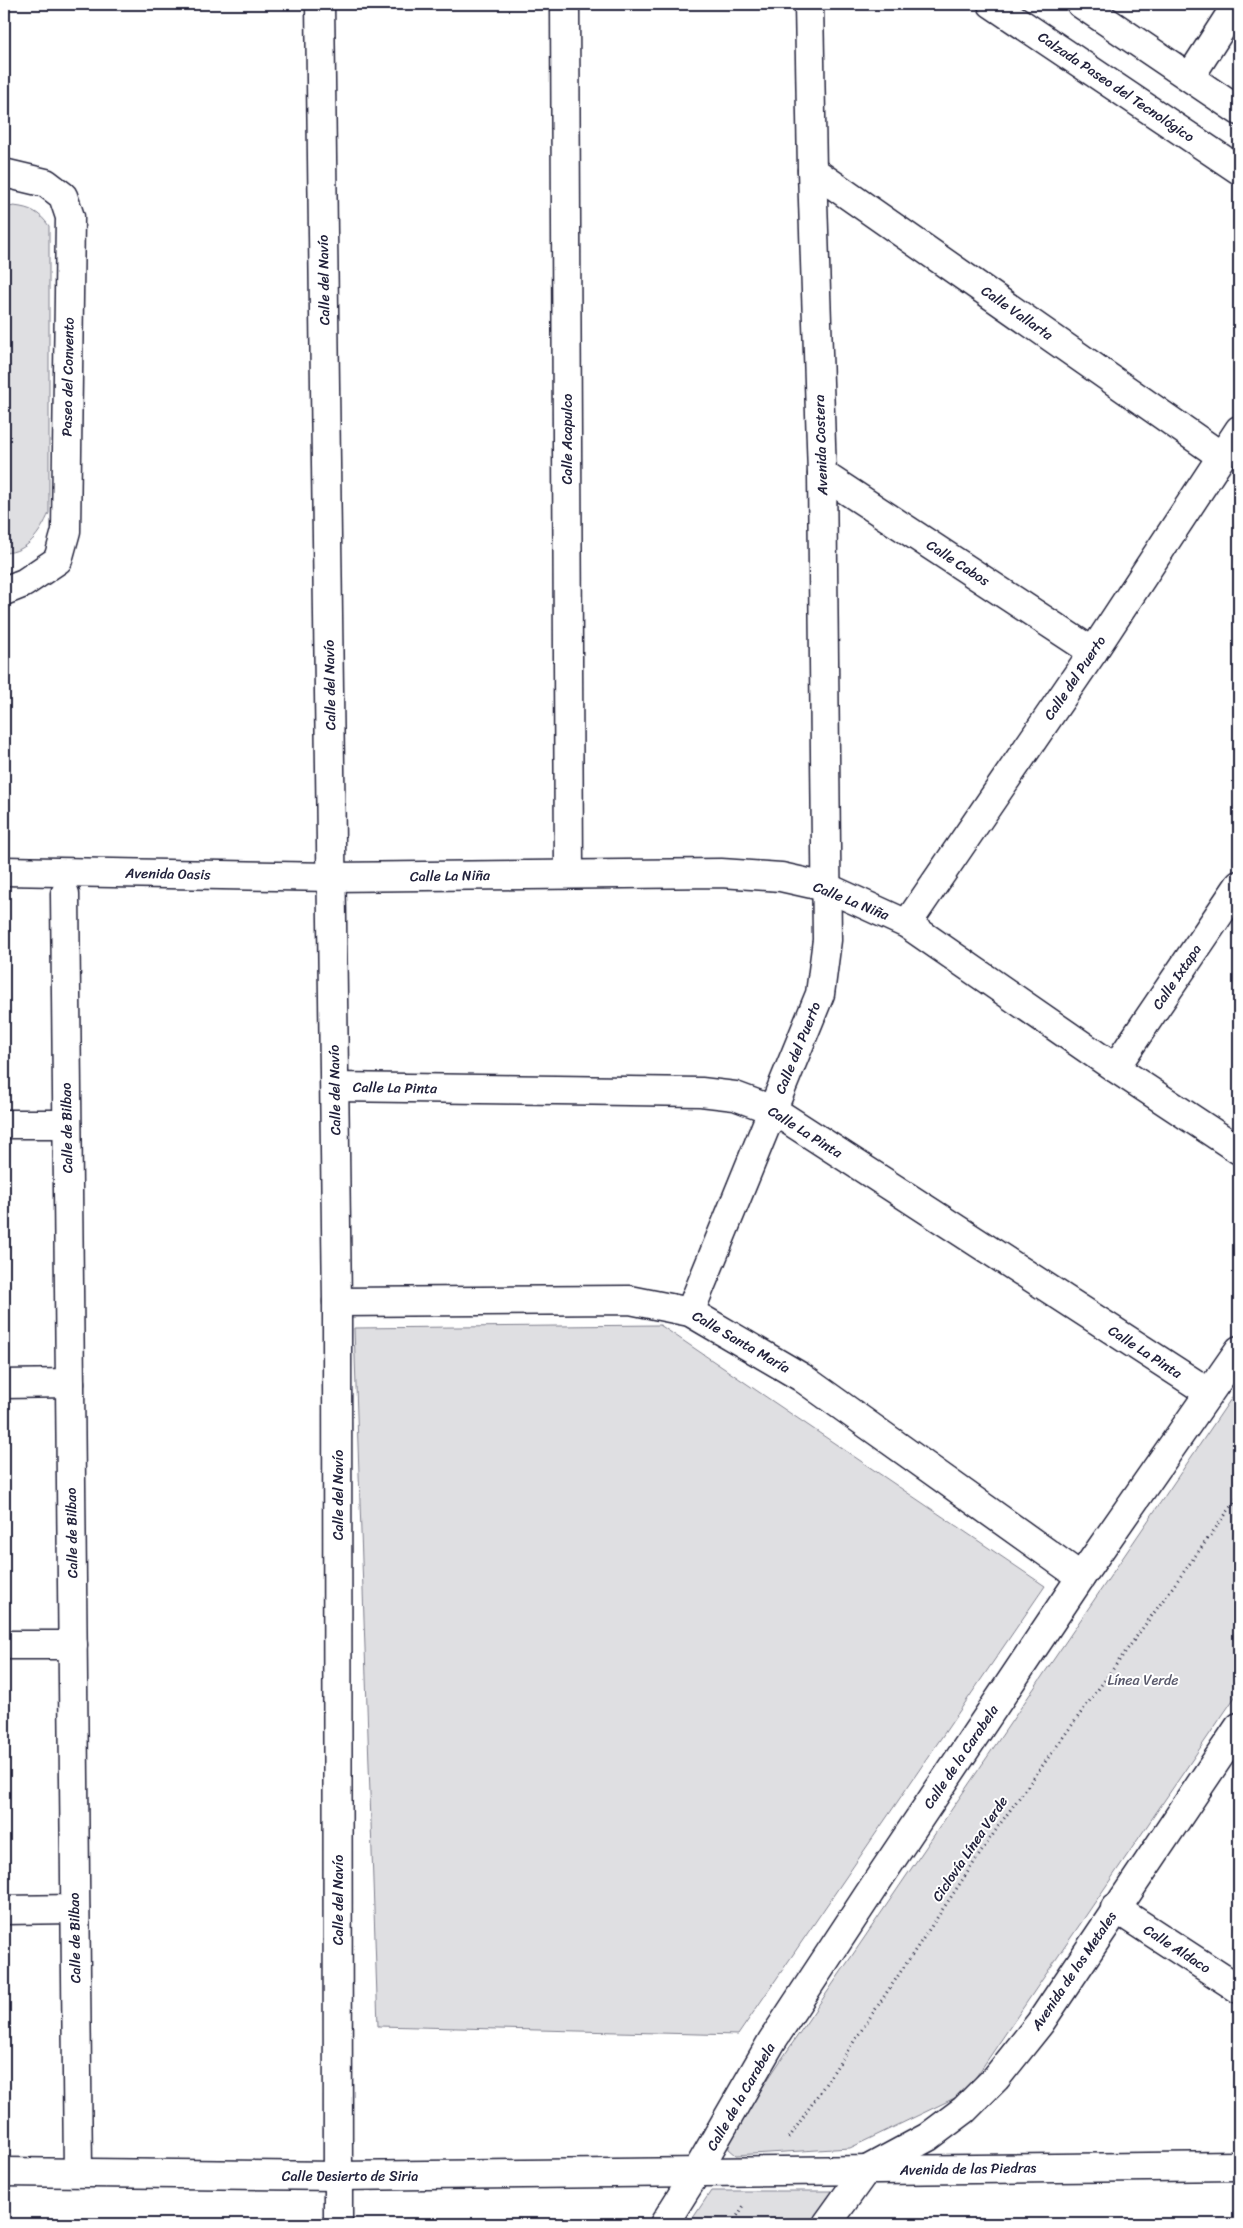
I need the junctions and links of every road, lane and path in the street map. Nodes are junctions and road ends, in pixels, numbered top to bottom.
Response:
1 (320, 4) edge
2 (565, 4) edge
3 (810, 4) edge
4 (992, 4) edge
5 (1081, 4) edge
6 (1237, 4) edge
7 (1190, 77) junction
8 (1239, 112) edge
9 (812, 170) junction
10 (1239, 170) edge
11 (4, 173) edge
12 (1239, 430) edge
13 (1221, 456) junction
14 (822, 474) junction
15 (4, 591) edge
16 (1093, 652) junction
17 (4, 871) edge
18 (569, 874) junction
19 (332, 877) junction
20 (1239, 885) edge
21 (826, 887) junction
22 (65, 894) dead end
23 (906, 924) junction
24 (1115, 1068) junction
25 (335, 1087) junction
26 (773, 1110) junction
27 (4, 1124) edge
28 (67, 1124) junction
29 (1239, 1150) edge
30 (337, 1302) junction
31 (690, 1312) junction
32 (1239, 1350) edge
33 (70, 1383) junction
34 (4, 1384) edge
35 (1208, 1392) junction
36 (1239, 1496) edge
37 (1081, 1577) junction
38 (4, 1645) edge
39 (73, 1645) junction
40 (1239, 1727) edge
41 (1115, 1908) junction
42 (75, 1909) junction
43 (4, 1910) edge
44 (1239, 1989) edge
45 (1239, 2166) edge
46 (865, 2171) junction
47 (4, 2172) edge
48 (78, 2172) junction
49 (766, 2172) junction
50 (696, 2173) junction
51 (338, 2176) junction
52 (338, 2224) edge
53 (664, 2224) edge
54 (732, 2224) edge
55 (827, 2224) edge

1 - 19 street, Calle del Navío
2 - 18 street, Calle Acapulco
3 - 9 street, Avenida Costera
4 - 10 street, Calzada Paseo del Tecnológico
5 - 7 street
6 - 7 street
7 - 8 street
9 - 13 street, Calle Vallarta
9 - 14 street, Avenida Costera
11 - 15 street, Paseo del Convento
12 - 13 street, Calle del Puerto
13 - 16 street, Calle del Puerto
14 - 16 street, Calle Cabos
14 - 21 street, Avenida Costera
16 - 23 street, Calle del Puerto
17 - 19 street, Avenida Oasis
18 - 19 street, Calle La Niña
18 - 21 street, Calle La Niña
19 - 25 street, Calle del Navío
20 - 24 street, Calle Ixtapa
21 - 23 street, Calle La Niña
21 - 26 street, Calle del Puerto
22 - 28 street, Calle de Bilbao
23 - 24 street, Calle La Niña
24 - 29 street, Calle La Niña
25 - 26 street, Calle La Pinta
25 - 30 street, Calle del Navío
26 - 31 street, Calle del Puerto
26 - 35 street, Calle La Pinta
27 - 28 street
28 - 33 street, Calle de Bilbao
30 - 31 street, Calle Santa María
30 - 51 street, Calle del Navío
31 - 37 street, Calle Santa María
32 - 35 street, Calle de la Carabela
33 - 34 street
33 - 39 street, Calle de Bilbao
35 - 37 street, Calle de la Carabela
36 - 49 path, Ciclovía Línea Verde
37 - 50 street, Calle de la Carabela
38 - 39 street
39 - 42 street, Calle de Bilbao
40 - 41 street, Avenida de los Metales
41 - 44 street, Calle Aldaco
41 - 46 street, Avenida de los Metales
42 - 43 street
42 - 48 street, Calle de Bilbao
45 - 46 street, Avenida de las Piedras
46 - 49 street, Avenida de las Piedras
46 - 55 street
47 - 48 street, Calle Desierto de Siria
48 - 51 street, Calle Desierto de Siria
49 - 50 street, Avenida de las Piedras
49 - 54 path, Ciclovía Línea Verde
50 - 51 street, Calle Desierto de Siria
50 - 53 street, Calle de la Carabela
51 - 52 street, Calle del Navío

